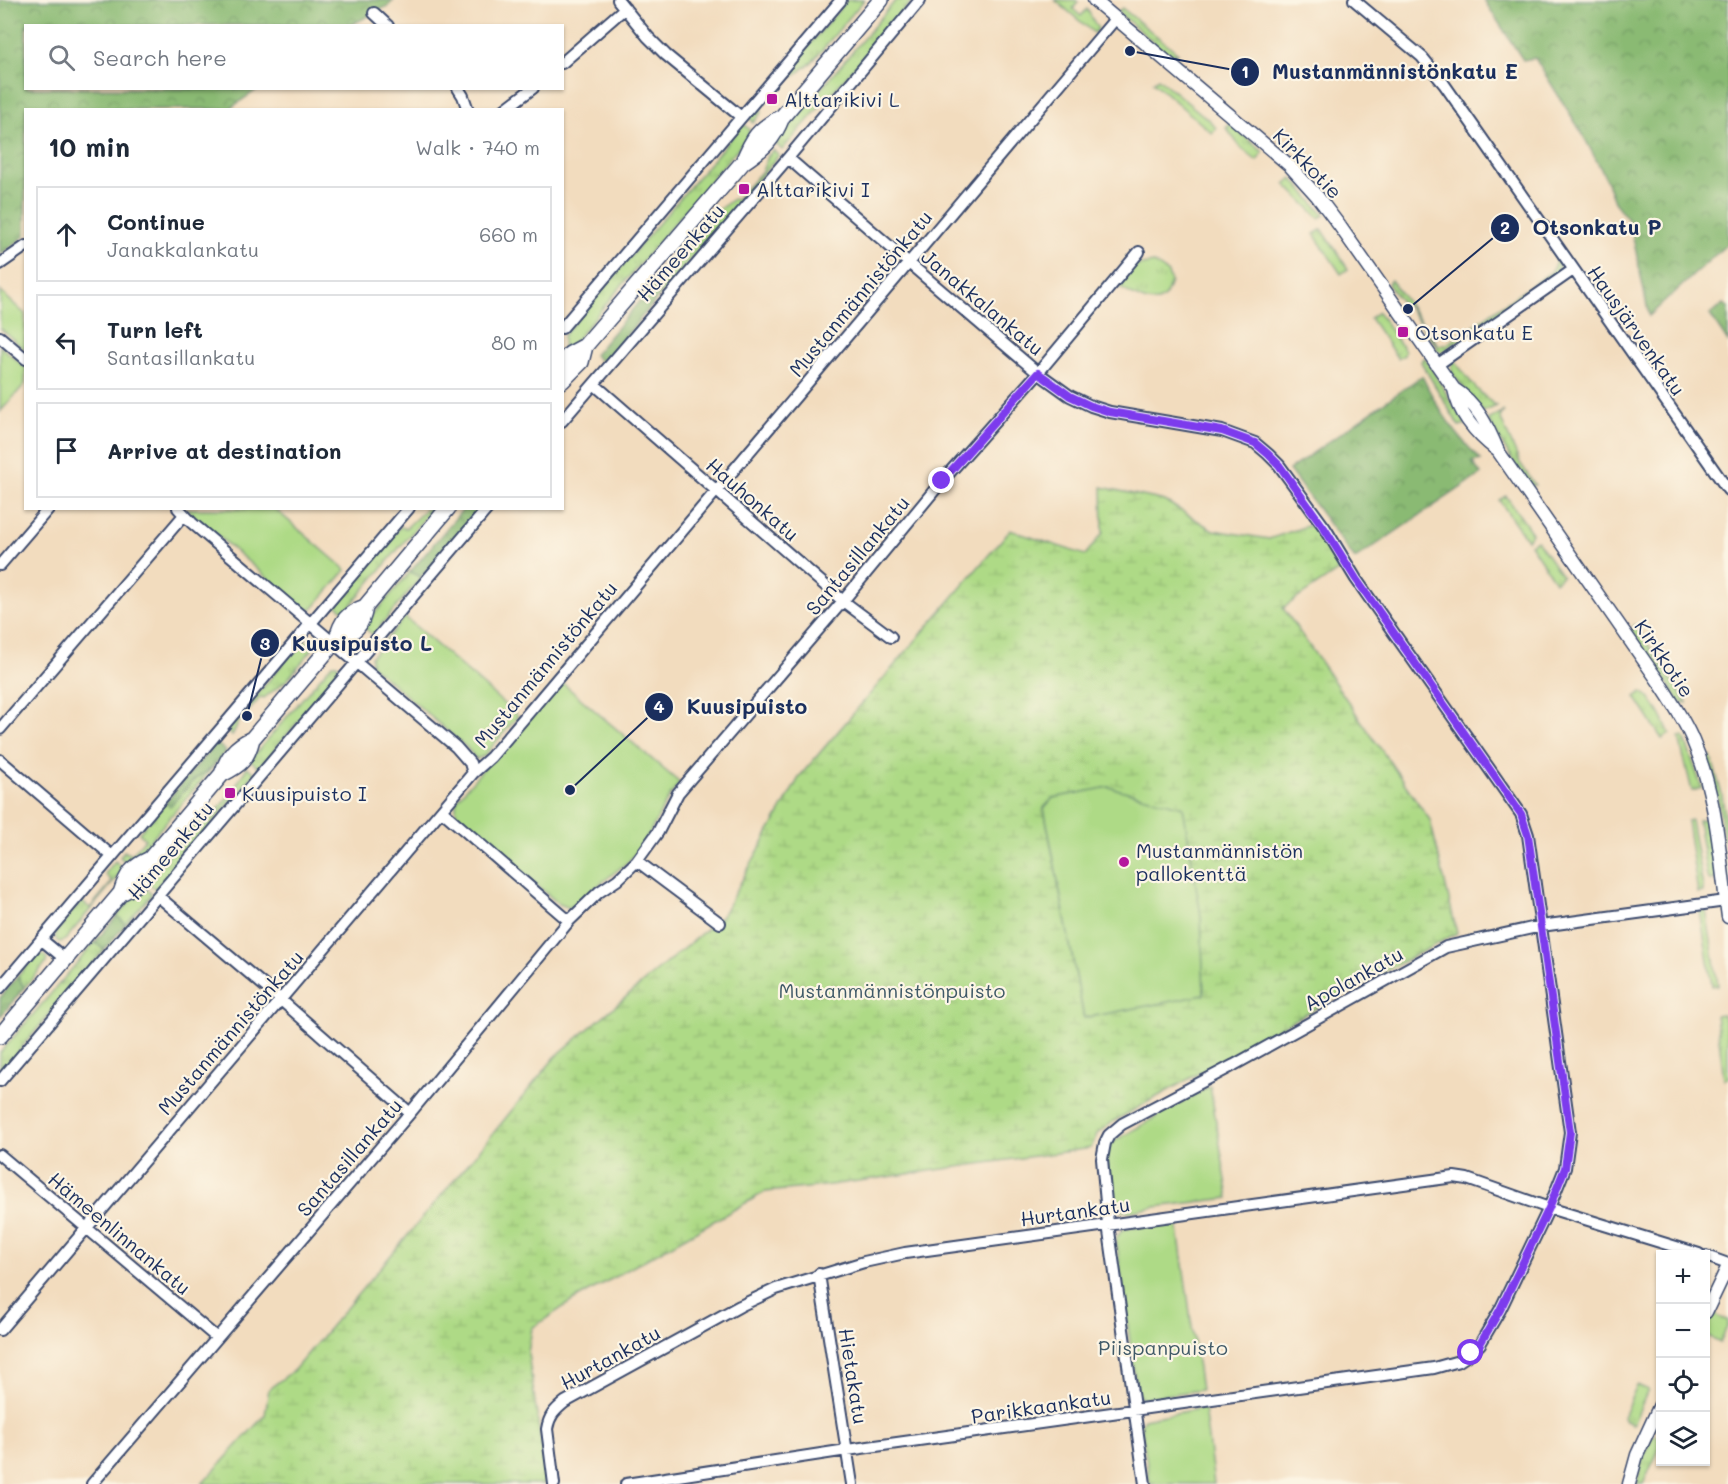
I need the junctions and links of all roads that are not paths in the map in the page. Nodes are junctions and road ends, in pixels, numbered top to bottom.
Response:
1 (841, 0) edge
2 (881, 0) edge
3 (920, 0) edge
4 (1094, 0) edge
5 (1354, 0) edge
6 (621, 4) edge
7 (374, 13) dead end
8 (1116, 18) junction
9 (386, 24) edge
10 (564, 61) edge
11 (459, 90) edge
12 (530, 90) edge
13 (467, 108) edge
14 (507, 108) edge
15 (740, 116) junction
16 (788, 159) junction
17 (24, 247) edge
18 (1139, 252) dead end
19 (0, 264) edge
20 (909, 264) junction
21 (1573, 270) junction
22 (564, 326) edge
23 (0, 337) edge
24 (585, 346) junction
25 (24, 357) edge
26 (564, 361) edge
27 (1437, 365) junction
28 (1038, 373) junction
29 (564, 379) edge
30 (594, 384) junction
31 (564, 419) edge
32 (1728, 490) edge
33 (715, 491) junction
34 (47, 510) edge
35 (407, 510) edge
36 (446, 510) edge
37 (486, 510) edge
38 (181, 512) edge
39 (0, 565) edge
40 (843, 601) junction
41 (310, 624) junction
42 (891, 637) dead end
43 (335, 641) junction
44 (357, 663) junction
45 (0, 729) edge
46 (0, 760) edge
47 (473, 773) junction
48 (442, 811) junction
49 (112, 856) junction
50 (638, 861) junction
51 (158, 896) junction
52 (1726, 901) junction
53 (1728, 917) edge
54 (569, 921) junction
55 (720, 923) dead end
56 (1540, 926) junction
57 (42, 940) junction
58 (65, 959) junction
59 (0, 988) edge
60 (281, 1000) junction
61 (0, 1036) edge
62 (0, 1081) edge
63 (410, 1113) junction
64 (0, 1155) edge
65 (1549, 1208) junction
66 (1108, 1224) junction
67 (86, 1228) junction
68 (1686, 1250) edge
69 (1710, 1258) edge
70 (1728, 1265) edge
71 (819, 1274) junction
72 (1710, 1304) edge
73 (0, 1330) edge
74 (217, 1338) junction
75 (1460, 1361) joint
76 (1135, 1411) junction
77 (1657, 1412) edge
78 (848, 1450) junction
79 (93, 1484) edge
80 (554, 1484) edge
81 (626, 1484) edge
82 (852, 1484) edge
83 (1145, 1484) edge
84 (1629, 1484) edge

1 - 15 street, Hämeenkatu
2 - 24 main road, Hämeenkatu
3 - 16 street, Hämeenkatu
4 - 8 street, Kirkkotie
5 - 21 street, Hausjärvenkatu
6 - 10 street
6 - 15 street
7 - 9 street
8 - 20 street, Mustanmännistönkatu
8 - 27 street, Kirkkotie
11 - 13 street
12 - 14 street
15 - 22 street, Hämeenkatu
16 - 20 street, Janakkalankatu
16 - 30 street, Hämeenkatu
17 - 19 street
18 - 28 street, Santasillankatu
20 - 28 street, Janakkalankatu
20 - 33 street, Mustanmännistönkatu
21 - 27 street
21 - 32 street, Hausjärvenkatu
23 - 25 street
24 - 26 main road, Hämeenkatu
24 - 29 main road, Hämeenkatu
27 - 52 street, Kirkkotie
28 - 40 street, Santasillankatu
28 - 56 street, Janakkalankatu
30 - 31 street, Hämeenkatu
30 - 33 street, Hauhonkatu
33 - 40 street, Hauhonkatu
33 - 47 street, Mustanmännistönkatu
34 - 39 street
35 - 41 street, Hämeenkatu
36 - 43 main road, Hämeenkatu
37 - 44 street, Hämeenkatu
38 - 41 street
38 - 45 street
40 - 42 street, Hauhonkatu
40 - 50 street, Santasillankatu
41 - 43 street
41 - 49 street, Hämeenkatu
43 - 44 street
43 - 58 main road, Hämeenkatu
44 - 47 street
44 - 51 street, Hämeenkatu
46 - 49 street
47 - 48 street, Mustanmännistönkatu
48 - 54 street
48 - 60 street, Mustanmännistönkatu
49 - 57 street, Hämeenkatu
50 - 54 street, Santasillankatu
50 - 55 street
51 - 60 street
51 - 62 street, Hämeenkatu
52 - 53 street, Kirkkotie
52 - 56 street, Apolankatu
54 - 63 street, Santasillankatu
56 - 65 street, Janakkalankatu
56 - 66 street, Apolankatu
57 - 58 street
57 - 59 street, Hämeenkatu
58 - 61 main road, Hämeenkatu
60 - 63 street
60 - 67 street, Mustanmännistönkatu
63 - 74 street, Santasillankatu
64 - 67 street, Hämeenlinnankatu
65 - 66 street, Hurtankatu
65 - 68 street, Hurtankatu
65 - 75 street, Janakkalankatu
66 - 71 street, Hurtankatu
66 - 76 street
67 - 73 street, Mustanmännistönkatu
67 - 74 street, Hämeenlinnankatu
69 - 70 street
70 - 72 street
71 - 78 street, Hietakatu
71 - 80 street, Hurtankatu
74 - 79 street, Santasillankatu
75 - 76 street, Parikkaankatu
76 - 78 street, Parikkaankatu
76 - 83 street
77 - 84 street
78 - 81 street, Parikkaankatu
78 - 82 street, Hietakatu

